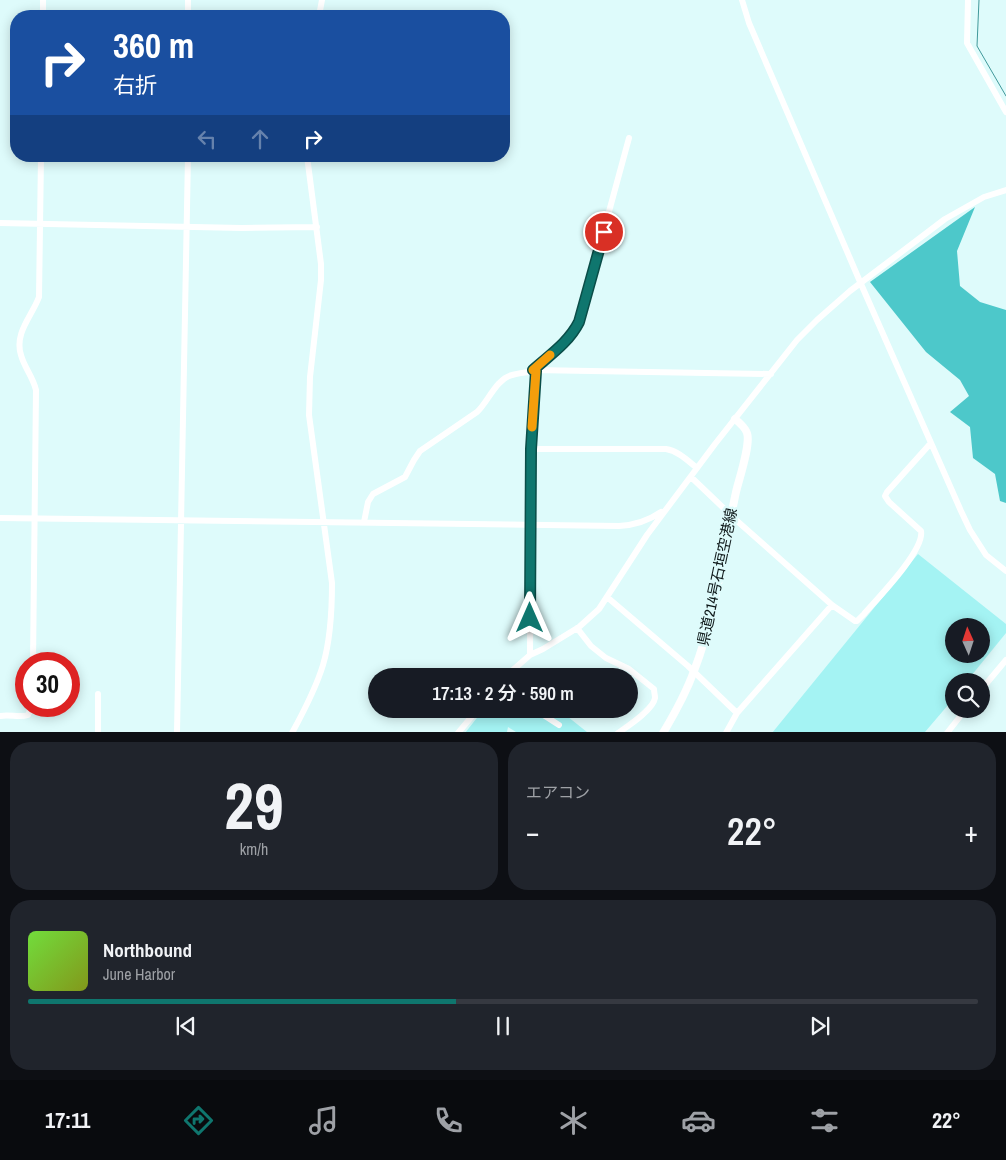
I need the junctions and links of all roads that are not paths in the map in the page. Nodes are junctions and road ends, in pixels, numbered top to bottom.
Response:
1 (742, 0) edge
2 (968, 0) edge
3 (1006, 112) edge
4 (629, 138) dead end
5 (40, 162) edge
6 (188, 162) edge
7 (308, 162) edge
8 (1006, 190) edge
9 (0, 223) edge
10 (40, 224) junction
11 (185, 226) junction
12 (318, 227) junction
13 (861, 284) junction
14 (534, 371) junction
15 (770, 374) junction
16 (735, 419) junction
17 (930, 444) junction
18 (531, 449) junction
19 (697, 468) junction
20 (691, 477) junction
21 (667, 509) junction
22 (731, 515) junction
23 (0, 518) edge
24 (34, 518) junction
25 (181, 520) junction
26 (324, 521) junction
27 (364, 522) junction
28 (530, 525) junction
29 (1006, 571) edge
30 (608, 597) junction
31 (832, 605) junction
32 (577, 628) junction
33 (33, 652) edge
34 (530, 654) junction
35 (1006, 660) edge
36 (515, 668) edge
37 (694, 672) junction
38 (990, 679) edge
39 (98, 694) dead end
40 (737, 712) junction
41 (0, 716) edge
42 (15, 716) edge
43 (470, 718) edge
44 (548, 718) edge
45 (958, 718) edge
46 (559, 725) dead end
47 (98, 732) edge
48 (177, 732) edge
49 (292, 732) edge
50 (458, 732) edge
51 (618, 732) edge
52 (663, 732) edge
53 (726, 732) edge
54 (946, 732) edge

1 - 13 street
2 - 3 street
4 - 14 street
5 - 10 street
6 - 11 street
7 - 12 street
8 - 13 street
9 - 10 street
10 - 11 street
10 - 24 street
11 - 12 street
11 - 25 street
12 - 26 street
13 - 15 street
13 - 17 street
14 - 15 street
14 - 18 street
14 - 27 street
15 - 16 street
16 - 19 street
16 - 22 main road, 県道214号石垣空港線
17 - 29 street
17 - 31 street
18 - 19 street
18 - 28 street
19 - 20 street
20 - 21 street
20 - 22 street
21 - 28 street
21 - 30 street
22 - 31 street
22 - 37 main road, 県道214号石垣空港線
23 - 24 street
24 - 25 street
24 - 33 street
25 - 26 street
25 - 48 street
26 - 27 street
26 - 49 street
27 - 28 street
28 - 34 street
30 - 32 street
30 - 37 street
31 - 40 street
32 - 34 street
32 - 51 street
34 - 36 street
35 - 38 street
37 - 40 street
37 - 52 main road, 県道214号石垣空港線
39 - 47 street
40 - 53 street
41 - 42 street
43 - 50 street
44 - 46 street
45 - 54 street

